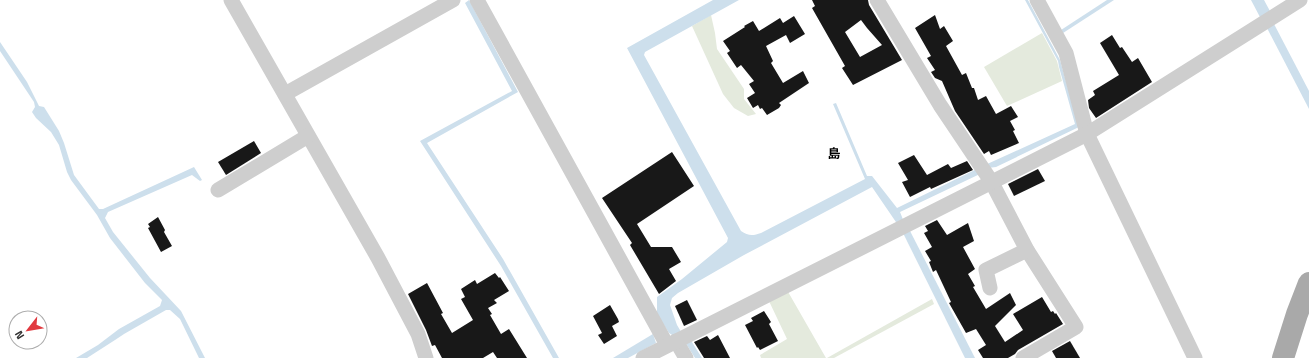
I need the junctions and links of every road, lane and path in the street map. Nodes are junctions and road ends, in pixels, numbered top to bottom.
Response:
1 (231, 0) edge
2 (453, 0) edge
3 (477, 0) edge
4 (877, 0) edge
5 (1037, 0) edge
6 (1300, 0) edge
7 (284, 94) junction
8 (1087, 134) junction
9 (308, 136) junction
10 (992, 181) junction
11 (218, 190) dead end
12 (1027, 250) junction
13 (1309, 283) edge
14 (990, 288) dead end
15 (671, 343) junction
16 (426, 358) edge
17 (643, 358) edge
18 (686, 358) edge
19 (1023, 358) edge
20 (1195, 358) edge
21 (1283, 358) edge

1 - 7 street
2 - 7 street
3 - 15 street
4 - 10 street
5 - 8 street
6 - 8 street
7 - 9 street
8 - 10 street
8 - 20 street
9 - 11 street
9 - 16 street
10 - 12 street
10 - 15 street
12 - 14 street
12 - 19 street
13 - 21 main road
15 - 17 street
15 - 18 street

